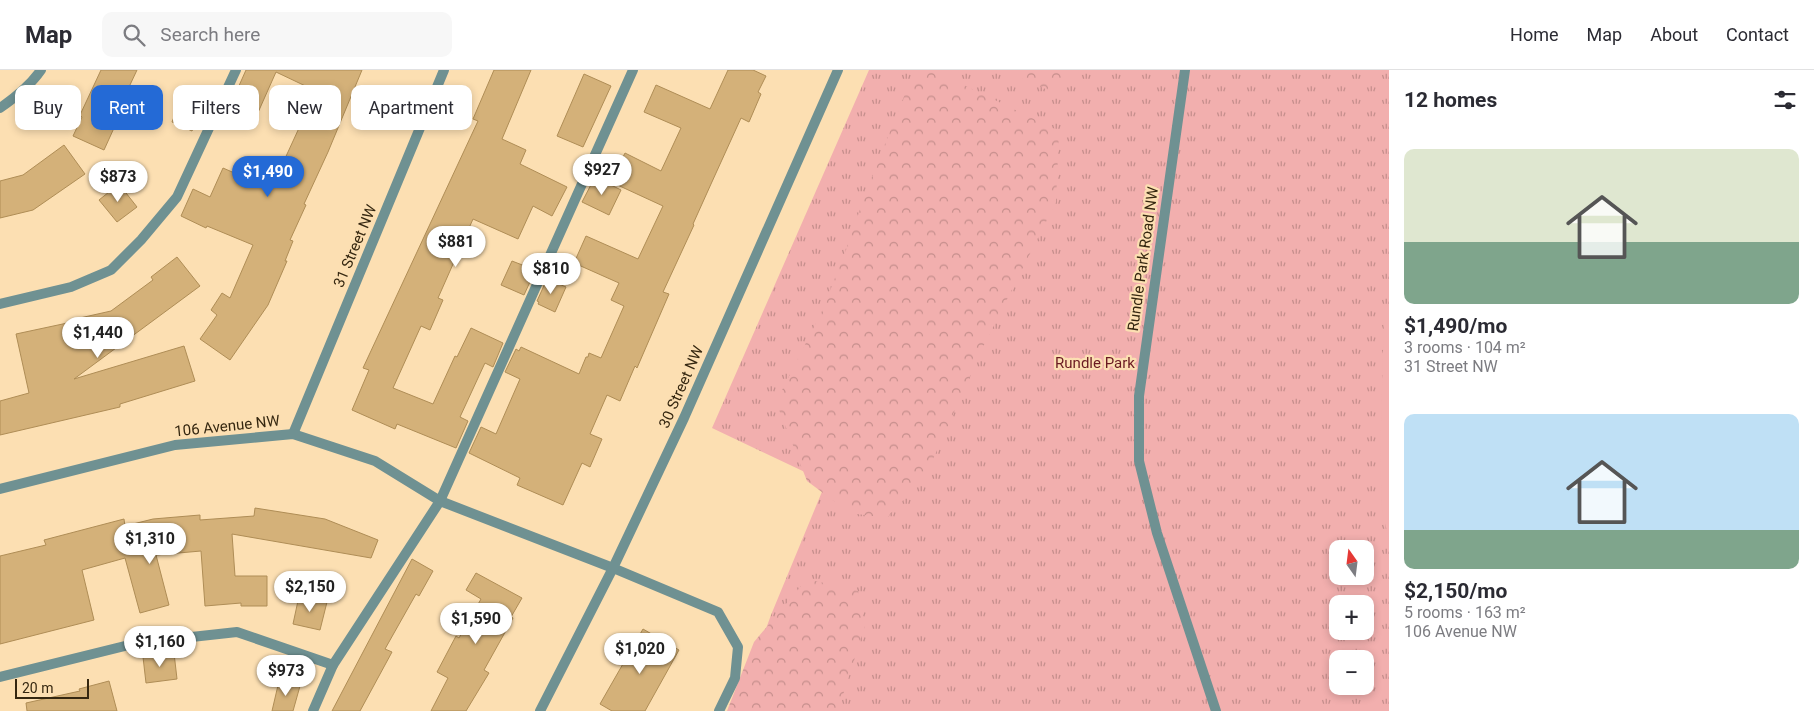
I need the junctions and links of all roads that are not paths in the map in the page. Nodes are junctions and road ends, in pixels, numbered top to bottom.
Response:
1 (41, 70) edge
2 (236, 70) edge
3 (444, 70) edge
4 (633, 70) edge
5 (838, 70) edge
6 (1185, 70) edge
7 (0, 108) edge
8 (0, 304) edge
9 (293, 434) junction
10 (0, 489) edge
11 (440, 502) junction
12 (613, 568) junction
13 (333, 665) junction
14 (0, 677) edge
15 (313, 711) edge
16 (540, 711) edge
17 (719, 711) edge
18 (1216, 711) edge

1 - 7 street
2 - 8 street
3 - 9 street, 31 Street NW
4 - 11 street
5 - 12 street, 30 Street NW
6 - 18 street, Rundle Park Road NW
9 - 10 street, 106 Avenue NW
9 - 11 street, 106 Avenue NW
11 - 12 street, 106 Avenue NW
11 - 13 street
12 - 16 street, 30 Street NW
12 - 17 street, 106 Avenue NW
13 - 14 street
13 - 15 street

